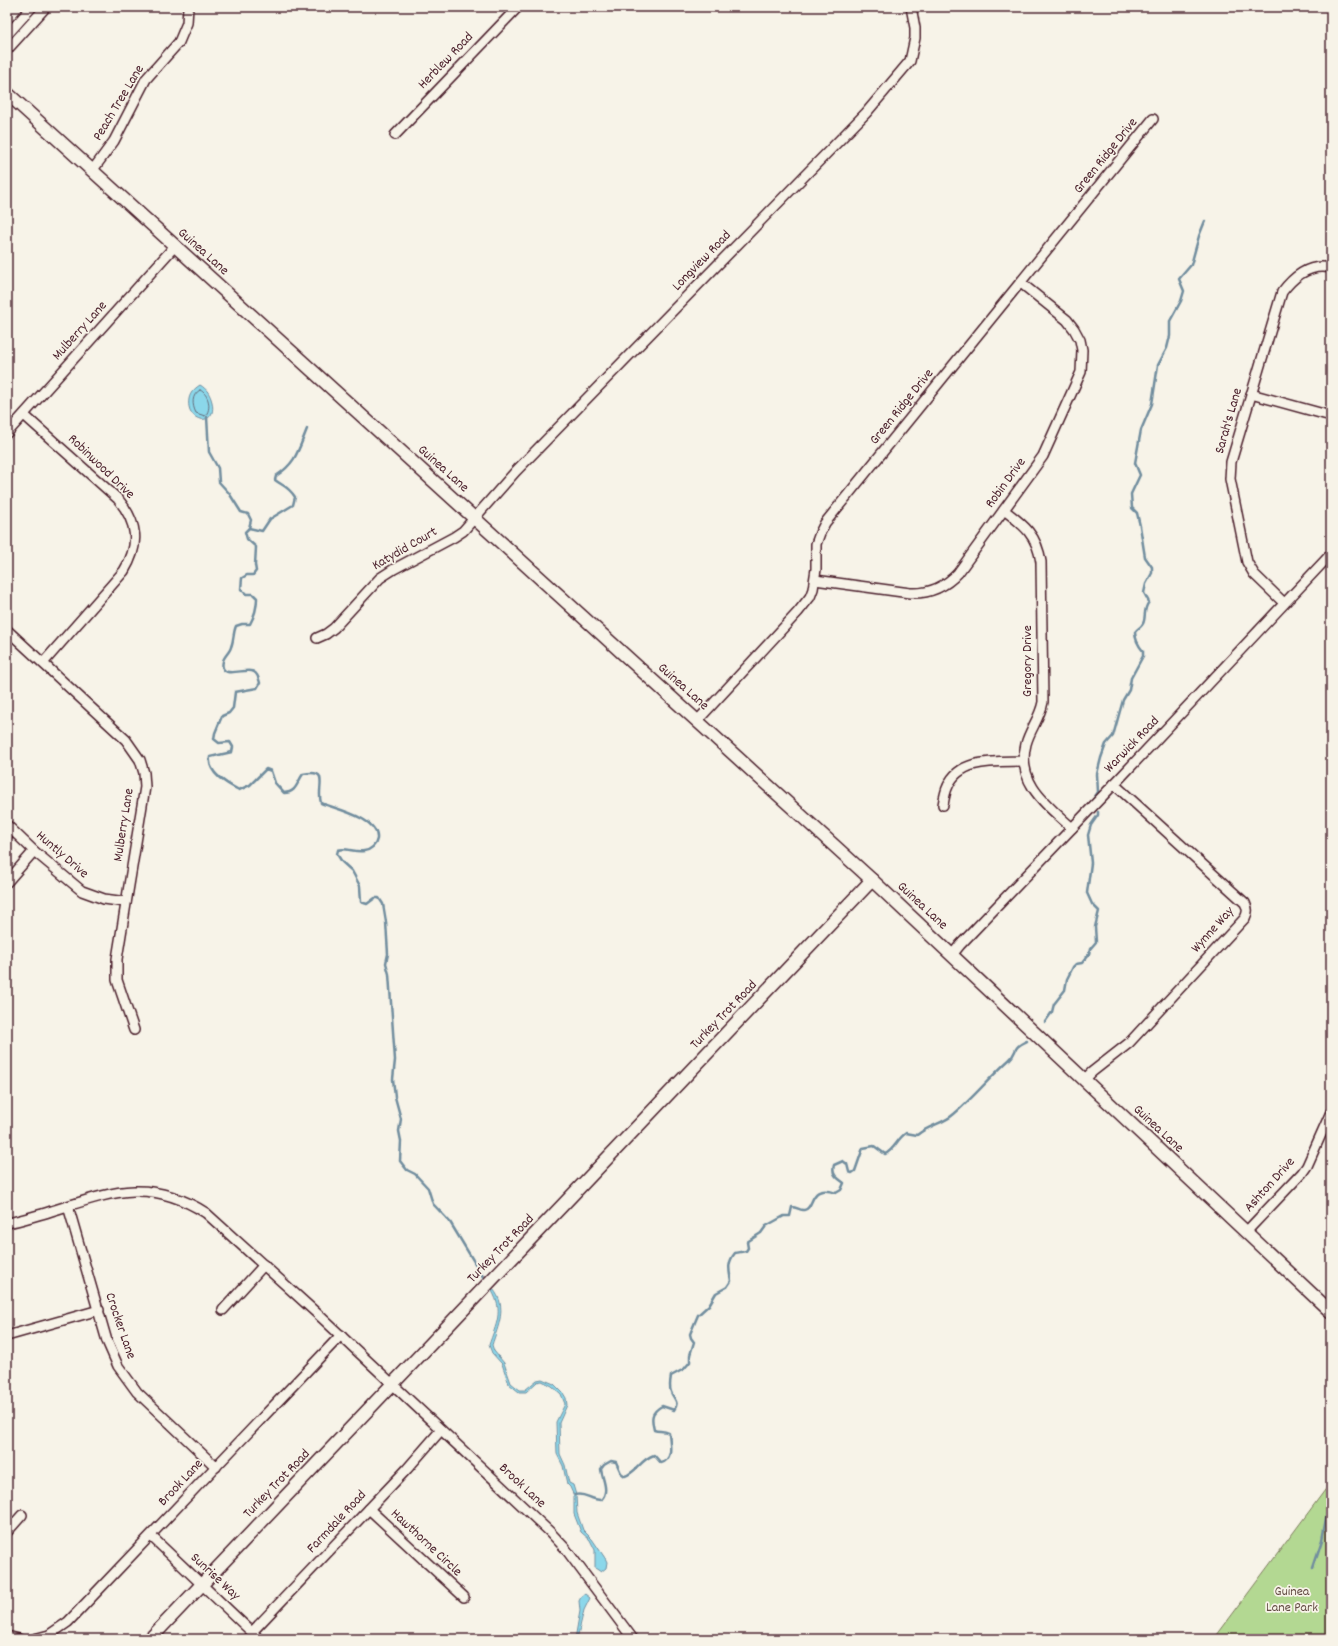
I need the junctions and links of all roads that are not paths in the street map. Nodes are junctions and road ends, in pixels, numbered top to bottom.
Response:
1 (32, 7) edge
2 (46, 7) edge
3 (188, 7) edge
4 (518, 7) edge
5 (911, 7) edge
6 (11, 35) edge
7 (7, 50) edge
8 (7, 94) edge
9 (1153, 119) dead end
10 (395, 135) dead end
11 (92, 171) junction
12 (174, 247) junction
13 (1331, 268) edge
14 (1021, 283) junction
15 (1251, 394) junction
16 (24, 414) junction
17 (1331, 416) edge
18 (7, 434) edge
19 (1004, 510) junction
20 (474, 517) junction
21 (1331, 554) edge
22 (815, 580) junction
23 (1284, 603) junction
24 (7, 630) edge
25 (317, 638) dead end
26 (43, 663) junction
27 (698, 720) junction
28 (1024, 761) junction
29 (1114, 784) junction
30 (943, 805) dead end
31 (7, 825) edge
32 (1072, 828) junction
33 (34, 851) junction
34 (872, 880) junction
35 (7, 882) edge
36 (126, 902) junction
37 (952, 955) junction
38 (134, 1030) dead end
39 (1084, 1080) junction
40 (1331, 1112) edge
41 (68, 1206) junction
42 (7, 1223) edge
43 (1246, 1232) junction
44 (264, 1265) junction
45 (98, 1310) junction
46 (223, 1310) dead end
47 (1331, 1312) edge
48 (7, 1336) edge
49 (341, 1336) junction
50 (392, 1385) junction
51 (441, 1430) junction
52 (216, 1467) junction
53 (368, 1509) junction
54 (22, 1516) dead end
55 (7, 1532) edge
56 (151, 1536) junction
57 (202, 1584) junction
58 (464, 1597) dead end
59 (252, 1632) junction
60 (7, 1636) edge
61 (19, 1639) edge
62 (34, 1639) edge
63 (150, 1639) edge
64 (259, 1639) edge
65 (633, 1639) edge

1 - 6 street
2 - 6 street
3 - 11 street, Peach Tree Lane
4 - 10 street, Herblew Road
5 - 20 street, Longview Road
6 - 7 street
8 - 11 street, Guinea Lane
9 - 14 street, Green Ridge Drive
11 - 12 street, Guinea Lane
12 - 16 street, Mulberry Lane
12 - 20 street, Guinea Lane
13 - 15 street, Sarah's Lane
14 - 19 street, Robin Drive
14 - 22 street, Green Ridge Drive
15 - 17 street
15 - 23 street, Sarah's Lane
16 - 18 street, Mulberry Lane
16 - 26 street, Robinwood Drive
19 - 22 street, Robin Drive
19 - 28 street, Gregory Drive
20 - 25 street, Katydid Court
20 - 27 street, Guinea Lane
21 - 23 street, Warwick Road
22 - 27 street, Green Ridge Drive
23 - 29 street, Warwick Road
24 - 26 street, Mulberry Lane
26 - 36 street, Mulberry Lane
27 - 34 street, Guinea Lane
28 - 30 street
28 - 32 street, Gregory Drive
29 - 32 street, Warwick Road
29 - 39 street, Wynne Way
31 - 33 street, Huntly Drive
32 - 37 street, Warwick Road
33 - 35 street
33 - 36 street, Huntly Drive
34 - 37 street, Guinea Lane
34 - 50 street, Turkey Trot Road
36 - 38 street, Mulberry Lane
37 - 39 street, Guinea Lane
39 - 43 street, Guinea Lane
40 - 43 street, Ashton Drive
41 - 42 street, Brook Lane
41 - 44 street, Brook Lane
41 - 45 street, Crocker Lane
43 - 47 street, Guinea Lane
44 - 46 street
44 - 49 street, Brook Lane
45 - 48 street
45 - 52 street, Crocker Lane
49 - 50 street, Brook Lane
49 - 52 street, Brook Lane
50 - 51 street, Brook Lane
50 - 57 street, Turkey Trot Road
51 - 53 street, Farmdale Road
51 - 65 street, Brook Lane
52 - 56 street, Brook Lane
53 - 58 street, Hawthorne Circle
53 - 59 street, Farmdale Road
54 - 55 street
56 - 57 street, Sunrise Way
56 - 62 street, Brook Lane
57 - 59 street, Sunrise Way
57 - 63 street, Turkey Trot Road
59 - 64 street, Sunrise Way
60 - 61 street

